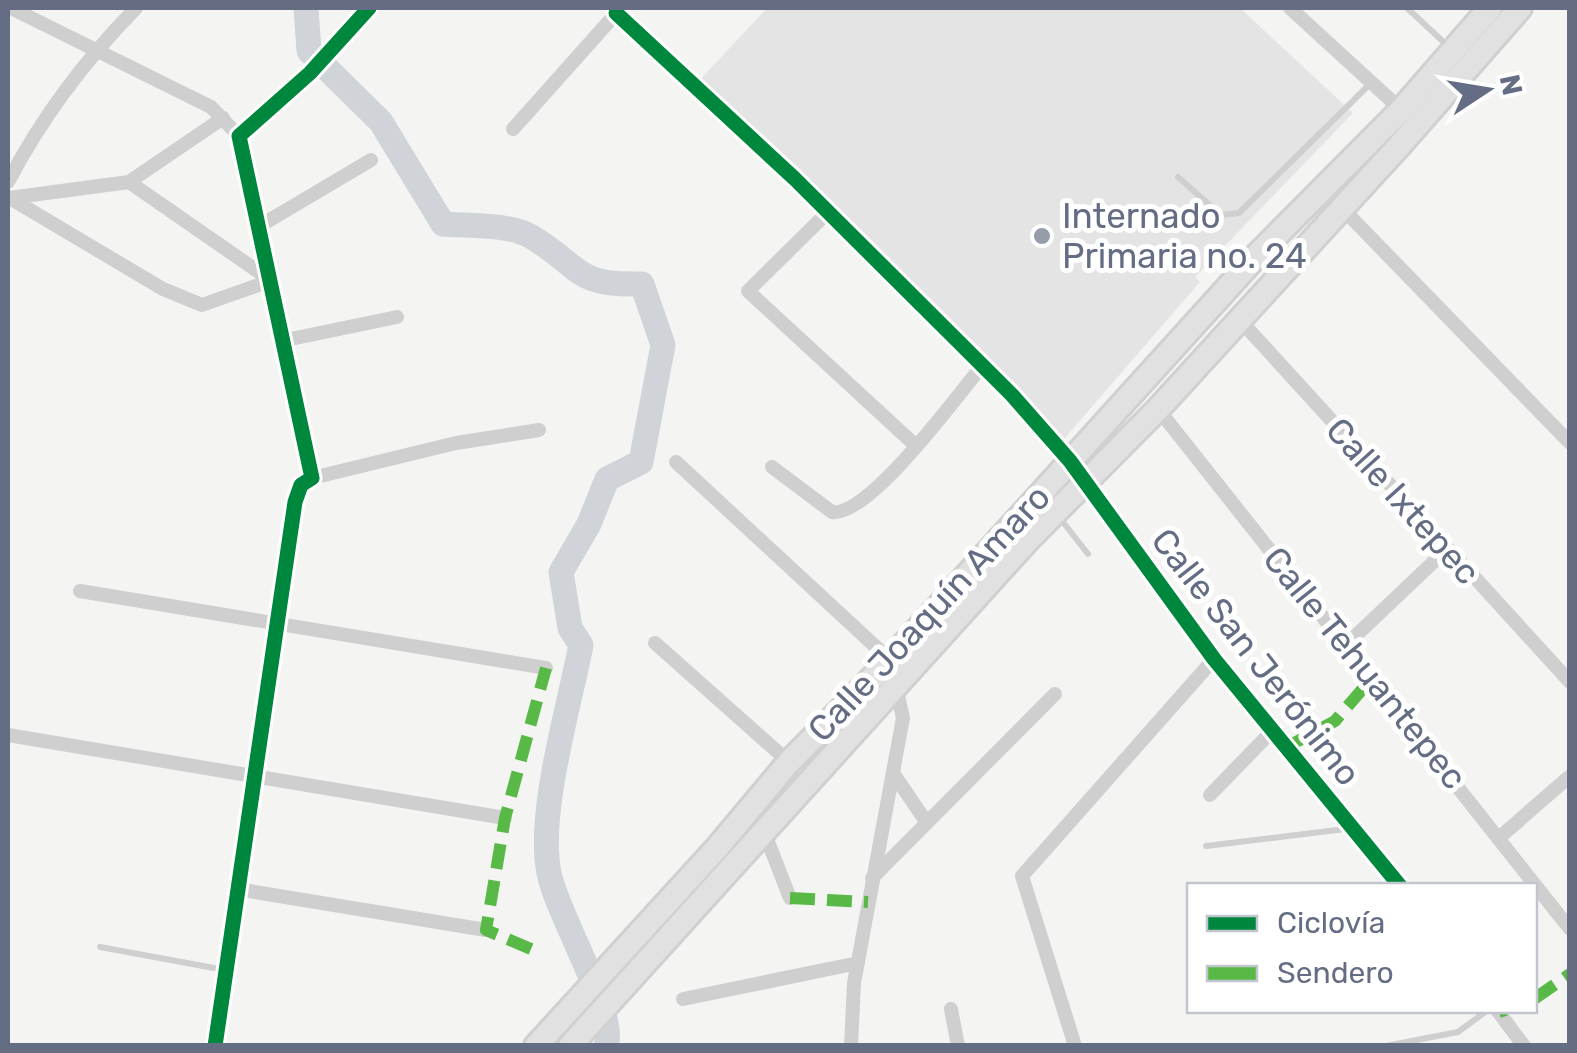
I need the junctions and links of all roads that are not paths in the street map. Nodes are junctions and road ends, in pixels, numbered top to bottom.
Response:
1 (11, 8) edge
2 (136, 8) edge
3 (369, 8) edge
4 (1290, 8) edge
5 (1407, 8) edge
6 (1490, 8) edge
7 (1520, 8) edge
8 (618, 10) edge
9 (98, 50) junction
10 (1462, 58) junction
11 (1372, 82) junction
12 (1410, 117) junction
13 (223, 118) junction
14 (513, 129) dead end
15 (239, 136) junction
16 (371, 160) dead end
17 (1178, 177) dead end
18 (8, 182) edge
19 (130, 182) junction
20 (8, 198) edge
21 (1341, 207) junction
22 (826, 214) junction
23 (258, 227) junction
24 (267, 279) junction
25 (398, 317) dead end
26 (1238, 319) junction
27 (281, 341) junction
28 (982, 366) junction
29 (1158, 410) junction
30 (539, 430) dead end
31 (1570, 443) edge
32 (915, 445) junction
33 (1070, 461) junction
34 (676, 462) dead end
35 (772, 467) dead end
36 (312, 478) junction
37 (1084, 483) junction
38 (1056, 512) junction
39 (1446, 550) junction
40 (1088, 554) dead end
41 (80, 591) dead end
42 (278, 624) junction
43 (655, 642) dead end
44 (1346, 645) junction
45 (1214, 659) junction
46 (546, 668) dead end
47 (894, 672) junction
48 (1570, 682) edge
49 (1054, 694) dead end
50 (1273, 730) junction
51 (8, 735) edge
52 (789, 762) junction
53 (892, 774) junction
54 (1570, 776) edge
55 (256, 778) junction
56 (1210, 795) dead end
57 (505, 818) dead end
58 (927, 823) junction
59 (1354, 828) junction
60 (765, 834) junction
61 (1500, 837) junction
62 (1206, 846) dead end
63 (872, 878) junction
64 (1398, 883) edge
65 (1535, 883) edge
66 (1537, 885) edge
67 (237, 888) junction
68 (790, 898) dead end
69 (1570, 928) edge
70 (486, 930) dead end
71 (100, 947) dead end
72 (858, 963) junction
73 (226, 970) junction
74 (683, 999) dead end
75 (951, 1009) dead end
76 (1484, 1013) edge
77 (1499, 1013) edge
78 (215, 1046) edge
79 (536, 1046) edge
80 (570, 1046) edge
81 (852, 1046) edge
82 (958, 1046) edge
83 (1075, 1046) edge
84 (1386, 1046) edge
85 (1524, 1046) edge

1 - 9 street
2 - 9 street
3 - 15 street
4 - 11 street
5 - 10 lane
6 - 10 main road, Calle Joaquín Amaro
7 - 10 main road, Calle Joaquín Amaro
8 - 14 street
8 - 22 street, Calle San Jerónimo
9 - 13 street
9 - 18 street
10 - 12 main road, Calle Joaquín Amaro
11 - 12 street
11 - 17 lane
12 - 21 main road, Calle Joaquín Amaro
12 - 33 main road, Calle Joaquín Amaro
13 - 15 street
13 - 19 street
15 - 23 street
16 - 23 street
19 - 20 street
19 - 24 street
20 - 24 street
21 - 26 main road, Calle Joaquín Amaro
21 - 31 street
22 - 28 street, Calle San Jerónimo
22 - 32 street
23 - 24 street
24 - 27 street
25 - 27 street
26 - 29 main road, Calle Joaquín Amaro
26 - 39 street, Calle Ixtepec
27 - 36 street
28 - 32 street
28 - 33 street, Calle San Jerónimo
29 - 37 main road, Calle Joaquín Amaro
29 - 44 street, Calle Tehuantepec
30 - 36 street
32 - 35 street
33 - 37 street, Calle San Jerónimo
33 - 47 main road, Calle Joaquín Amaro
34 - 47 street
36 - 42 street
37 - 38 main road, Calle Joaquín Amaro
37 - 45 street, Calle San Jerónimo
38 - 40 lane
38 - 47 main road, Calle Joaquín Amaro
39 - 44 street
39 - 48 street, Calle Ixtepec
41 - 42 street
42 - 46 street
42 - 55 street
43 - 52 street
44 - 61 street, Calle Tehuantepec
45 - 50 street, Calle San Jerónimo
45 - 83 street
47 - 52 main road, Calle Joaquín Amaro
47 - 53 street
47 - 60 main road, Calle Joaquín Amaro
49 - 58 street
50 - 56 street
50 - 59 street, Calle San Jerónimo
51 - 55 street
52 - 79 main road, Calle Joaquín Amaro
53 - 58 street
53 - 63 street
54 - 61 street
55 - 57 street
55 - 67 street
58 - 63 street
59 - 62 lane
59 - 64 street, Calle San Jerónimo
60 - 68 street
60 - 80 main road, Calle Joaquín Amaro
61 - 65 street, Calle Tehuantepec
63 - 72 street
66 - 69 street, Calle Tehuantepec
67 - 70 street
67 - 73 street
71 - 73 lane
72 - 74 street
72 - 81 street
73 - 78 street
75 - 82 street
76 - 84 lane
77 - 85 street

